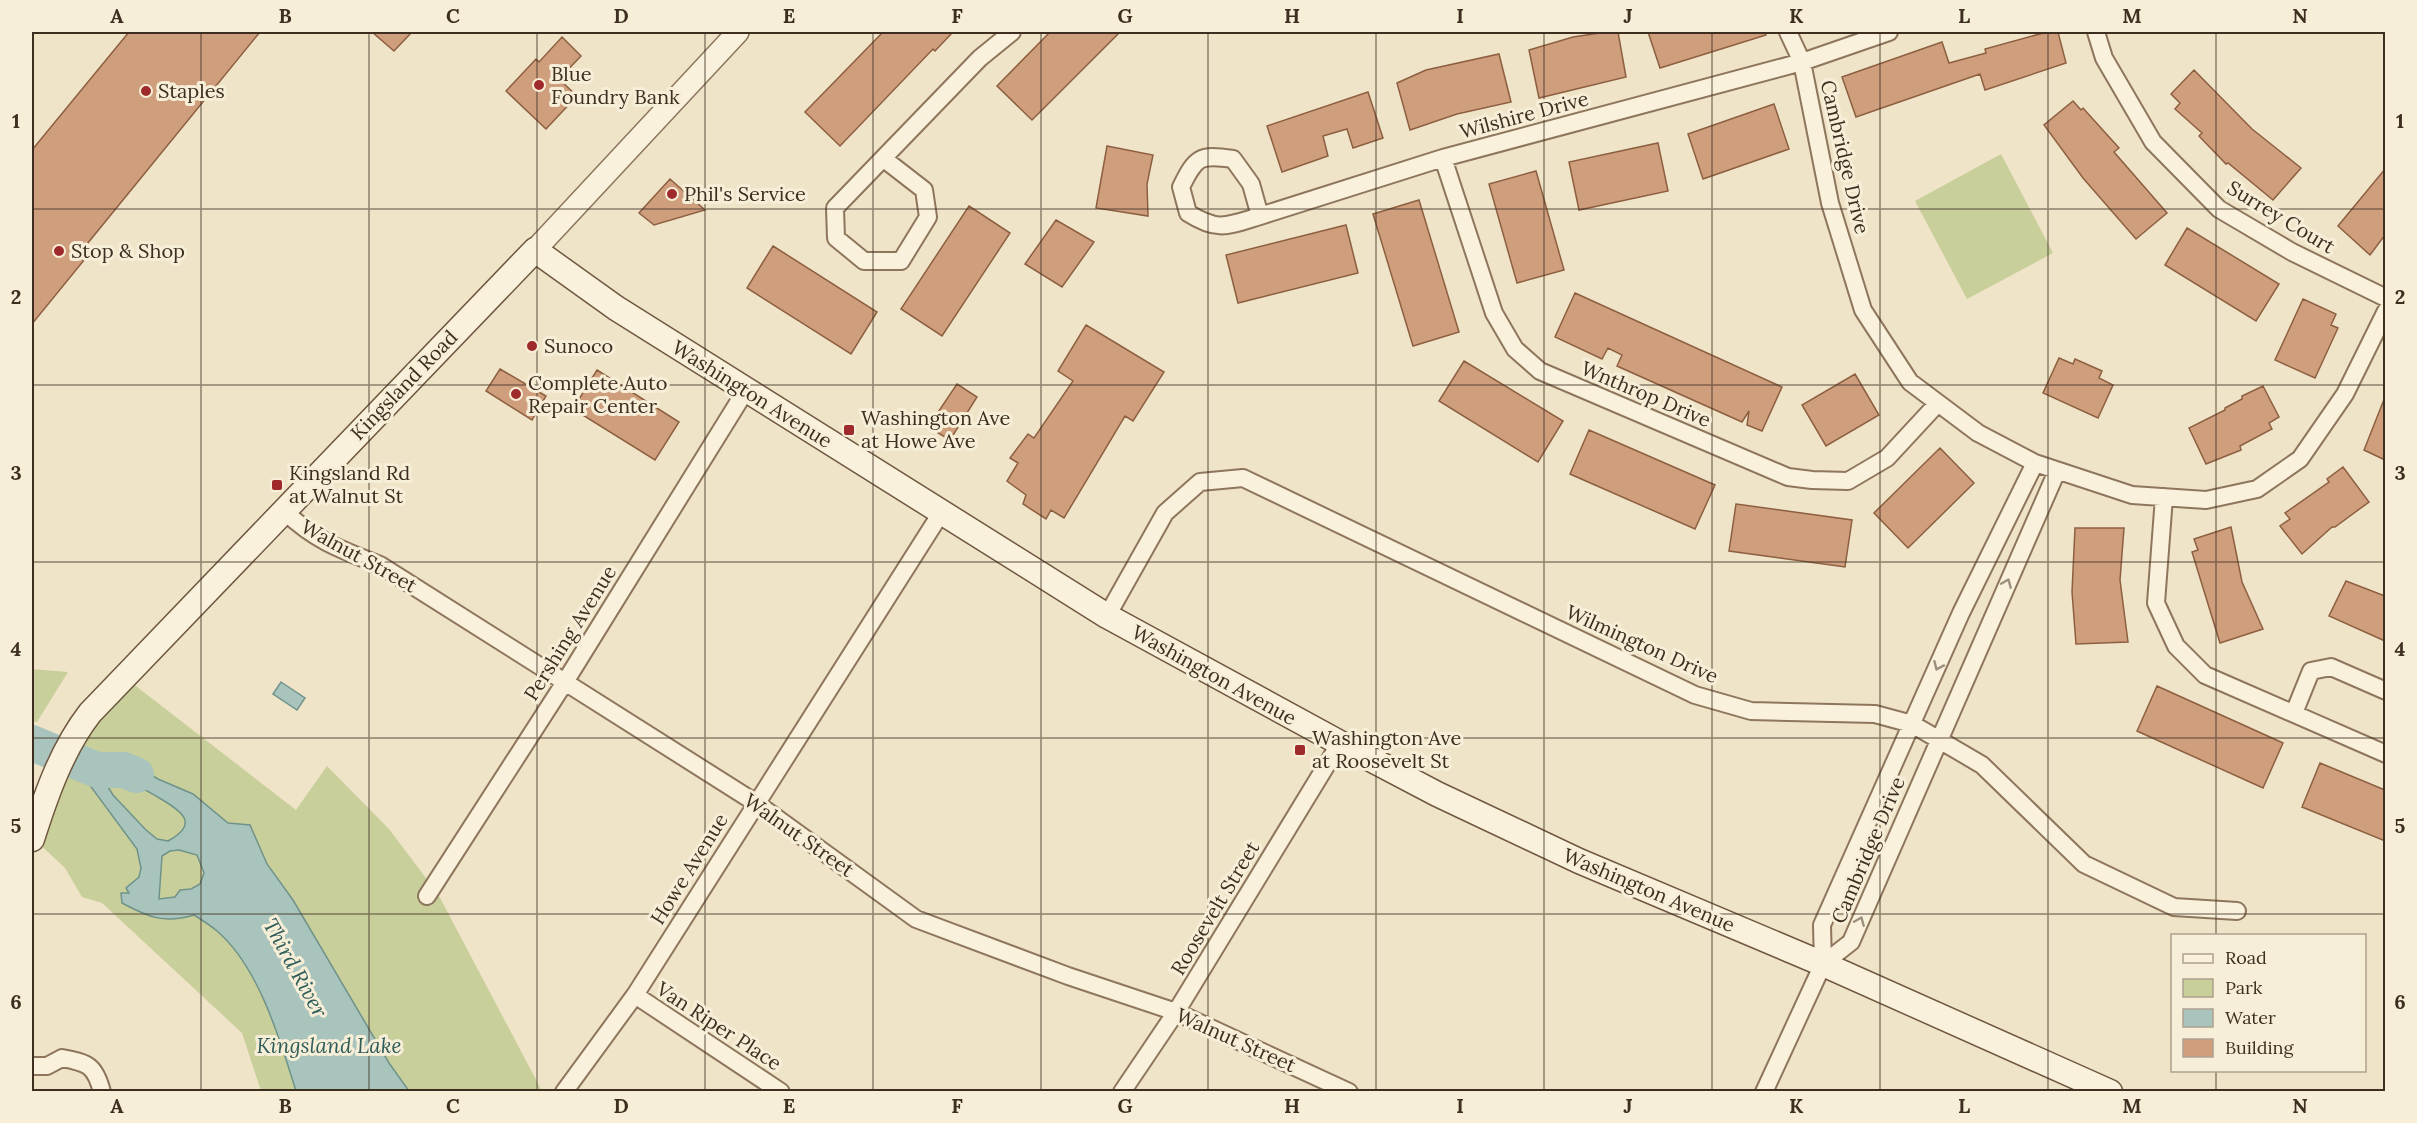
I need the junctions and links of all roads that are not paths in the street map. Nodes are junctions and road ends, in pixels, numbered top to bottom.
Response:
1 (738, 32) edge
2 (1012, 32) edge
3 (1788, 32) edge
4 (1889, 32) edge
5 (2096, 32) edge
6 (1802, 62) junction
7 (1443, 158) junction
8 (884, 159) junction
9 (1260, 216) junction
10 (535, 250) junction
11 (2385, 298) edge
12 (2385, 311) edge
13 (746, 390) junction
14 (1938, 403) junction
15 (2035, 463) junction
16 (2057, 471) junction
17 (2164, 497) junction
18 (284, 511) junction
19 (940, 513) junction
20 (1107, 616) junction
21 (565, 682) junction
22 (2385, 691) edge
23 (2294, 713) junction
24 (1912, 724) junction
25 (1939, 738) junction
26 (1340, 743) junction
27 (2385, 754) edge
28 (756, 803) junction
29 (32, 839) edge
30 (428, 896) dead end
31 (2237, 911) dead end
32 (1823, 964) junction
33 (635, 995) junction
34 (1176, 1012) junction
35 (32, 1066) edge
36 (102, 1092) edge
37 (564, 1092) edge
38 (781, 1092) edge
39 (1122, 1092) edge
40 (1349, 1092) edge
41 (1764, 1092) edge
42 (2110, 1092) edge

1 - 10 street, Kingsland Road
2 - 8 street
3 - 6 street, Cambridge Drive
4 - 6 street, Wilshire Drive
5 - 11 street, Surrey Court
6 - 7 street, Wilshire Drive
6 - 14 street, Cambridge Drive
7 - 9 street, Wilshire Drive
7 - 14 street, Wnthrop Drive
8 - 8 street
9 - 9 street, Wilshire Drive
10 - 13 main road, Washington Avenue
10 - 18 main road, Kingsland Road
12 - 17 street, Cambridge Drive
13 - 19 main road, Washington Avenue
13 - 21 street, Pershing Avenue
14 - 15 street, Cambridge Drive
15 - 16 street, Cambridge Drive
15 -> 24 street, Cambridge Drive
16 - 17 street, Cambridge Drive
25 -> 16 street, Cambridge Drive
17 - 23 street
18 - 21 street, Walnut Street
18 - 29 main road, Kingsland Road
19 - 20 main road, Washington Avenue
19 - 28 street, Howe Avenue
20 - 24 street, Wilmington Drive
20 - 26 main road, Washington Avenue
21 - 28 street, Walnut Street
21 - 30 street, Pershing Avenue
22 - 23 street
23 - 27 street
24 - 25 street, Wilmington Drive
24 - 32 street, Cambridge Drive
25 - 31 street, Wilmington Drive
32 -> 25 street, Cambridge Drive
26 - 32 main road, Washington Avenue
26 - 34 street, Roosevelt Street
28 - 33 street, Howe Avenue
28 - 34 street, Walnut Street
32 - 41 street
32 - 42 main road, Washington Avenue
33 - 37 street, Howe Avenue
33 - 38 street, Van Riper Place
34 - 39 street, Roosevelt Street
34 - 40 street, Walnut Street
35 - 36 street

